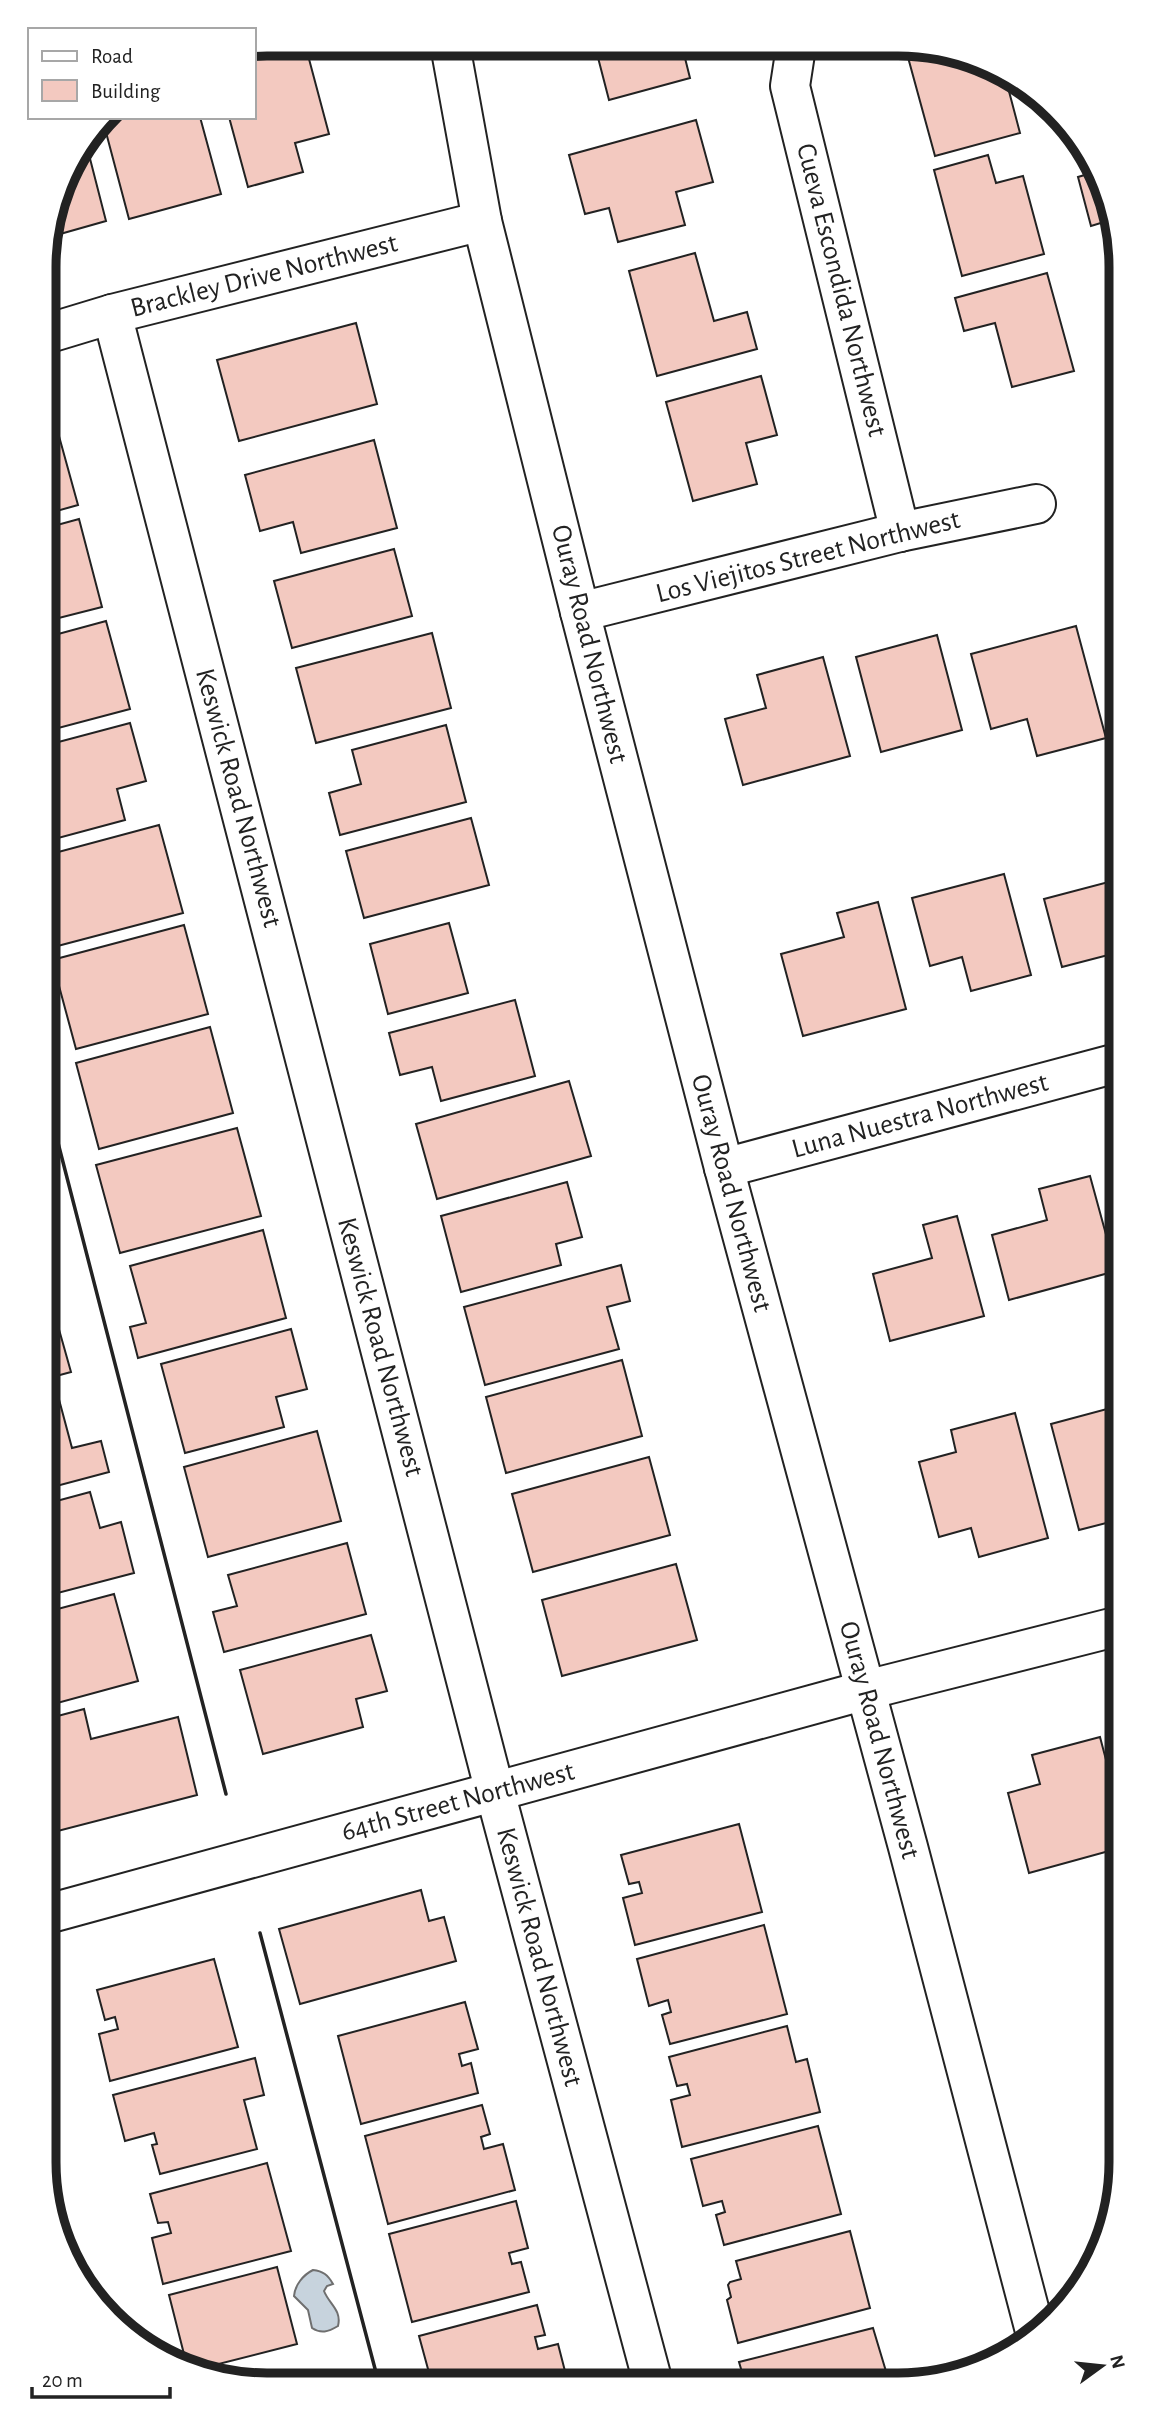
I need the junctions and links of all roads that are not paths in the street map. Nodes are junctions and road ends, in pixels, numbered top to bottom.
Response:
1 (452, 56) edge
2 (795, 56) edge
3 (482, 221) junction
4 (112, 314) junction
5 (56, 331) edge
6 (1036, 504) dead end
7 (900, 532) junction
8 (580, 612) junction
9 (1109, 1065) edge
10 (724, 1168) junction
11 (1109, 1629) edge
12 (866, 1690) junction
13 (495, 1792) junction
14 (56, 1912) edge
15 (1033, 2324) edge
16 (650, 2373) edge

1 - 3 street, Ouray Road Northwest
2 - 7 street, Cueva Escondida Northwest
3 - 4 street, Brackley Drive Northwest
3 - 8 street, Ouray Road Northwest
4 - 5 street, Brackley Drive Northwest
4 - 13 street, Keswick Road Northwest
6 - 7 street, Los Viejitos Street Northwest
7 - 8 street, Los Viejitos Street Northwest
8 - 10 street, Ouray Road Northwest
9 - 10 street, Luna Nuestra Northwest
10 - 12 street, Ouray Road Northwest
11 - 12 street, 64th Street Northwest
12 - 13 street, 64th Street Northwest
12 - 15 street, Ouray Road Northwest
13 - 14 street, 64th Street Northwest
13 - 16 street, Keswick Road Northwest

